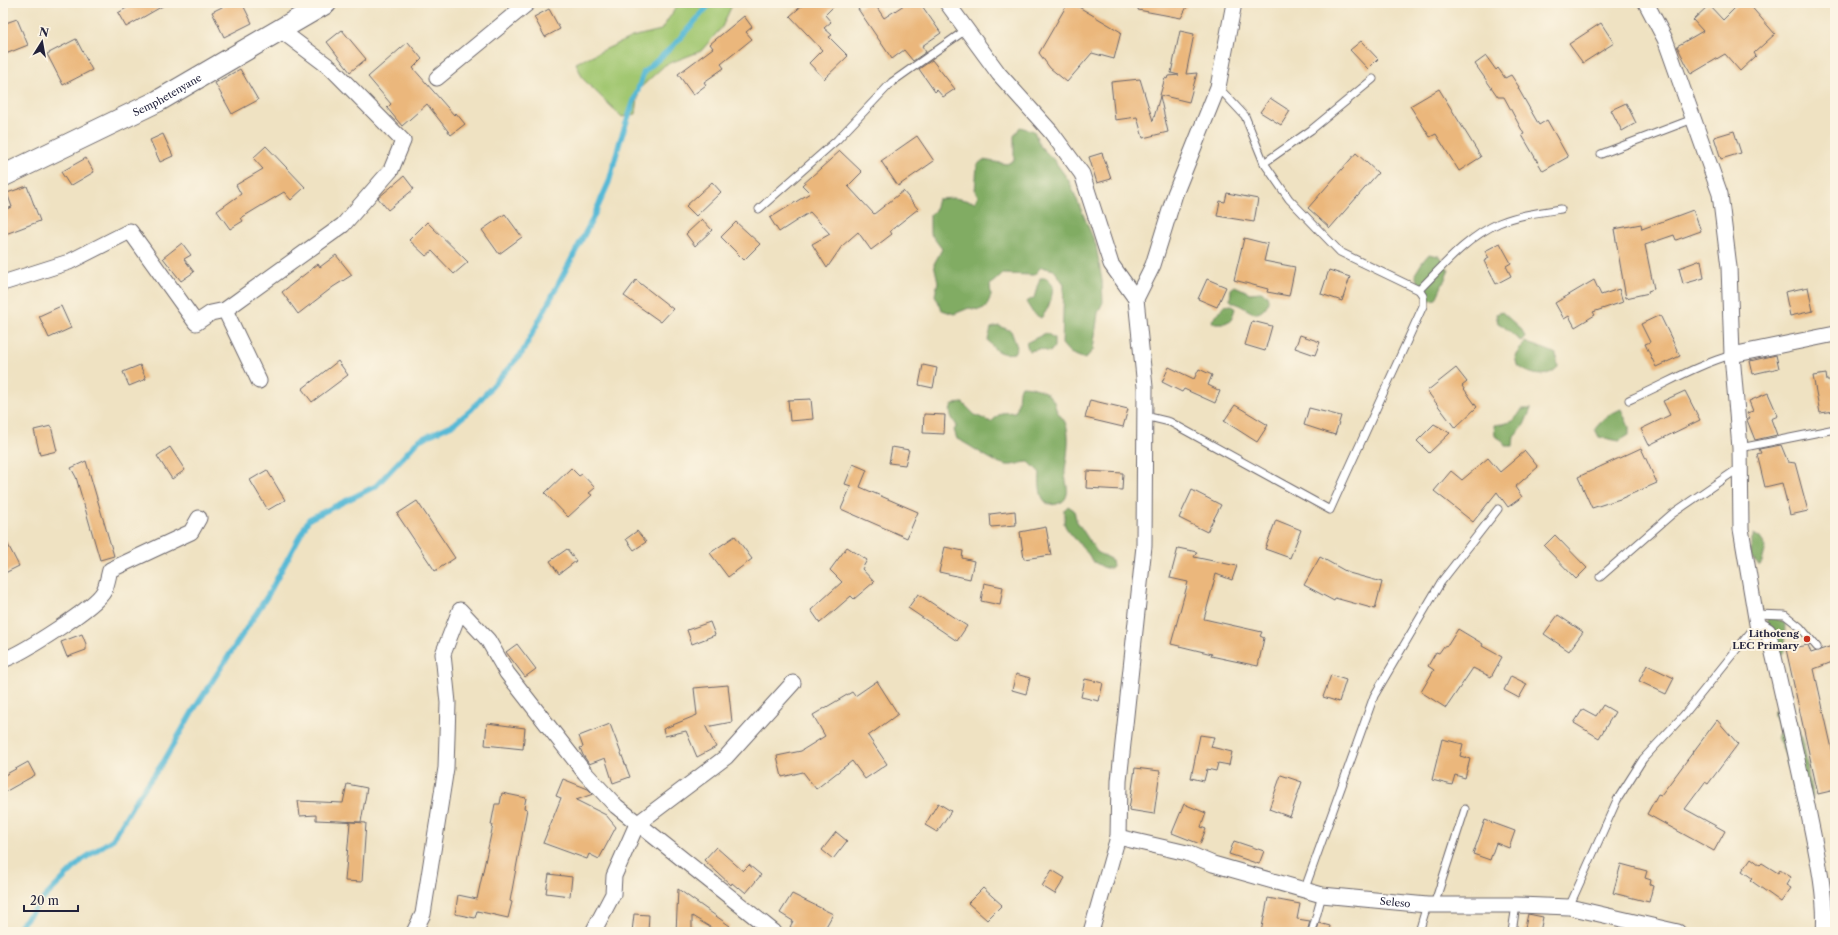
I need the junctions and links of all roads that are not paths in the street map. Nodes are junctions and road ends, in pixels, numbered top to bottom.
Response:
1 (326, 3) edge
2 (528, 3) edge
3 (947, 3) edge
4 (1234, 3) edge
5 (1646, 3) edge
6 (279, 29) junction
7 (967, 29) junction
8 (437, 78) dead end
9 (1373, 79) dead end
10 (1218, 87) junction
11 (1693, 119) junction
12 (1602, 154) dead end
13 (1264, 163) junction
14 (3, 176) edge
15 (759, 209) dead end
16 (1561, 209) dead end
17 (3, 281) edge
18 (1420, 290) junction
19 (1136, 299) junction
20 (225, 310) junction
21 (1835, 334) edge
22 (1732, 355) junction
23 (259, 381) dead end
24 (1629, 400) dead end
25 (1145, 416) junction
26 (1835, 429) edge
27 (1740, 448) junction
28 (1739, 468) junction
29 (1498, 509) dead end
30 (199, 518) dead end
31 (1600, 577) dead end
32 (1756, 619) junction
33 (1817, 647) dead end
34 (3, 660) edge
35 (794, 684) dead end
36 (1465, 810) dead end
37 (637, 824) junction
38 (1118, 837) junction
39 (1304, 891) junction
40 (1322, 895) junction
41 (1430, 905) junction
42 (1516, 905) junction
43 (1569, 907) junction
44 (595, 930) edge
45 (414, 932) edge
46 (774, 932) edge
47 (1091, 932) edge
48 (1312, 932) edge
49 (1419, 932) edge
50 (1512, 932) edge
51 (1678, 932) edge
52 (1824, 932) edge

1 - 6 main road, Semphetenyane
2 - 8 street
3 - 7 street
4 - 10 street
5 - 11 street
6 - 14 main road, Semphetenyane
6 - 20 street
7 - 15 lane
7 - 19 street
9 - 13 lane
10 - 13 lane
10 - 19 street
11 - 12 lane
11 - 22 street
13 - 18 lane
16 - 18 lane
17 - 20 street
18 - 25 lane
19 - 25 street
20 - 23 street
21 - 22 street
22 - 24 lane
22 - 27 street
25 - 38 street
26 - 27 lane
27 - 28 street
28 - 31 lane
28 - 32 street
29 - 39 lane
30 - 34 street
32 - 33 lane
32 - 43 lane
32 - 52 street
35 - 37 street
36 - 41 lane
37 - 44 street
37 - 45 street
37 - 46 street
38 - 39 street, Seleso
38 - 47 street
39 - 40 street, Seleso
40 - 41 street, Seleso
40 - 48 lane
41 - 42 street, Seleso
41 - 49 lane
42 - 43 street, Seleso
42 - 50 lane
43 - 51 street, Seleso

